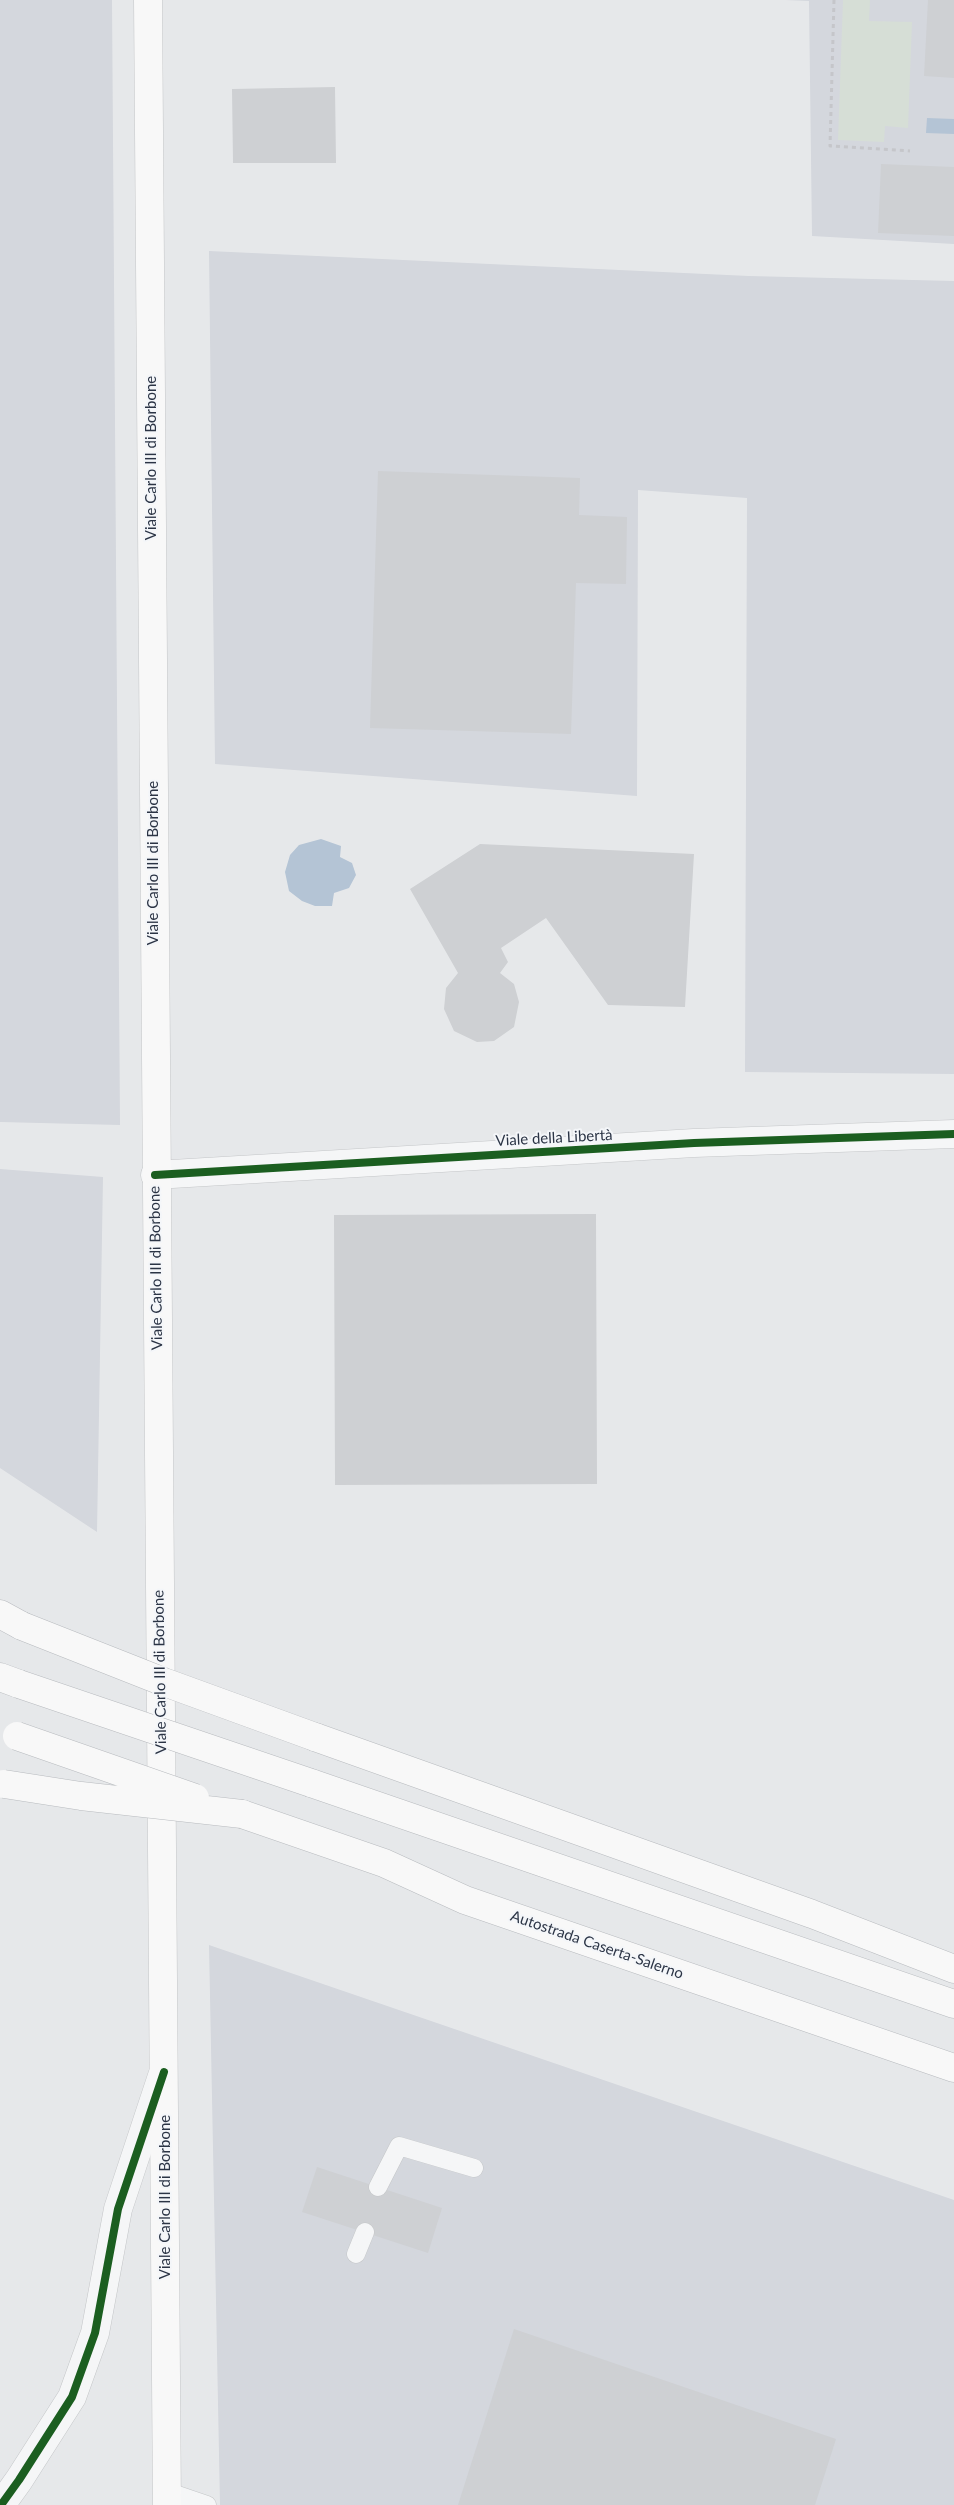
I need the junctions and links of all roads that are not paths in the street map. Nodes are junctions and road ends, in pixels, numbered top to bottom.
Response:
1 (148, 0) edge
2 (954, 1134) edge
3 (156, 1175) junction
4 (11, 1620) edge
5 (10, 1681) edge
6 (8, 1733) edge
7 (2, 1783) edge
8 (242, 1814) junction
9 (954, 1969) edge
10 (954, 2004) edge
11 (954, 2068) edge
12 (164, 2072) junction
13 (474, 2168) dead end
14 (378, 2187) dead end
15 (365, 2232) dead end
16 (356, 2254) dead end
17 (167, 2498) edge
18 (0, 2505) edge
19 (207, 2505) edge

1 - 3 main road, Viale Carlo III di Borbone
2 - 3 street, Viale della Libertà
3 - 12 main road, Viale Carlo III di Borbone
4 - 9 main road, bridge
5 - 10 main road, bridge
6 - 8 main road, bridge
7 - 8 main road, bridge
8 - 11 main road, Autostrada Caserta-Salerno
12 - 17 main road, Viale Carlo III di Borbone
12 - 18 street
13 - 14 lane
15 - 16 lane
17 - 19 lane

